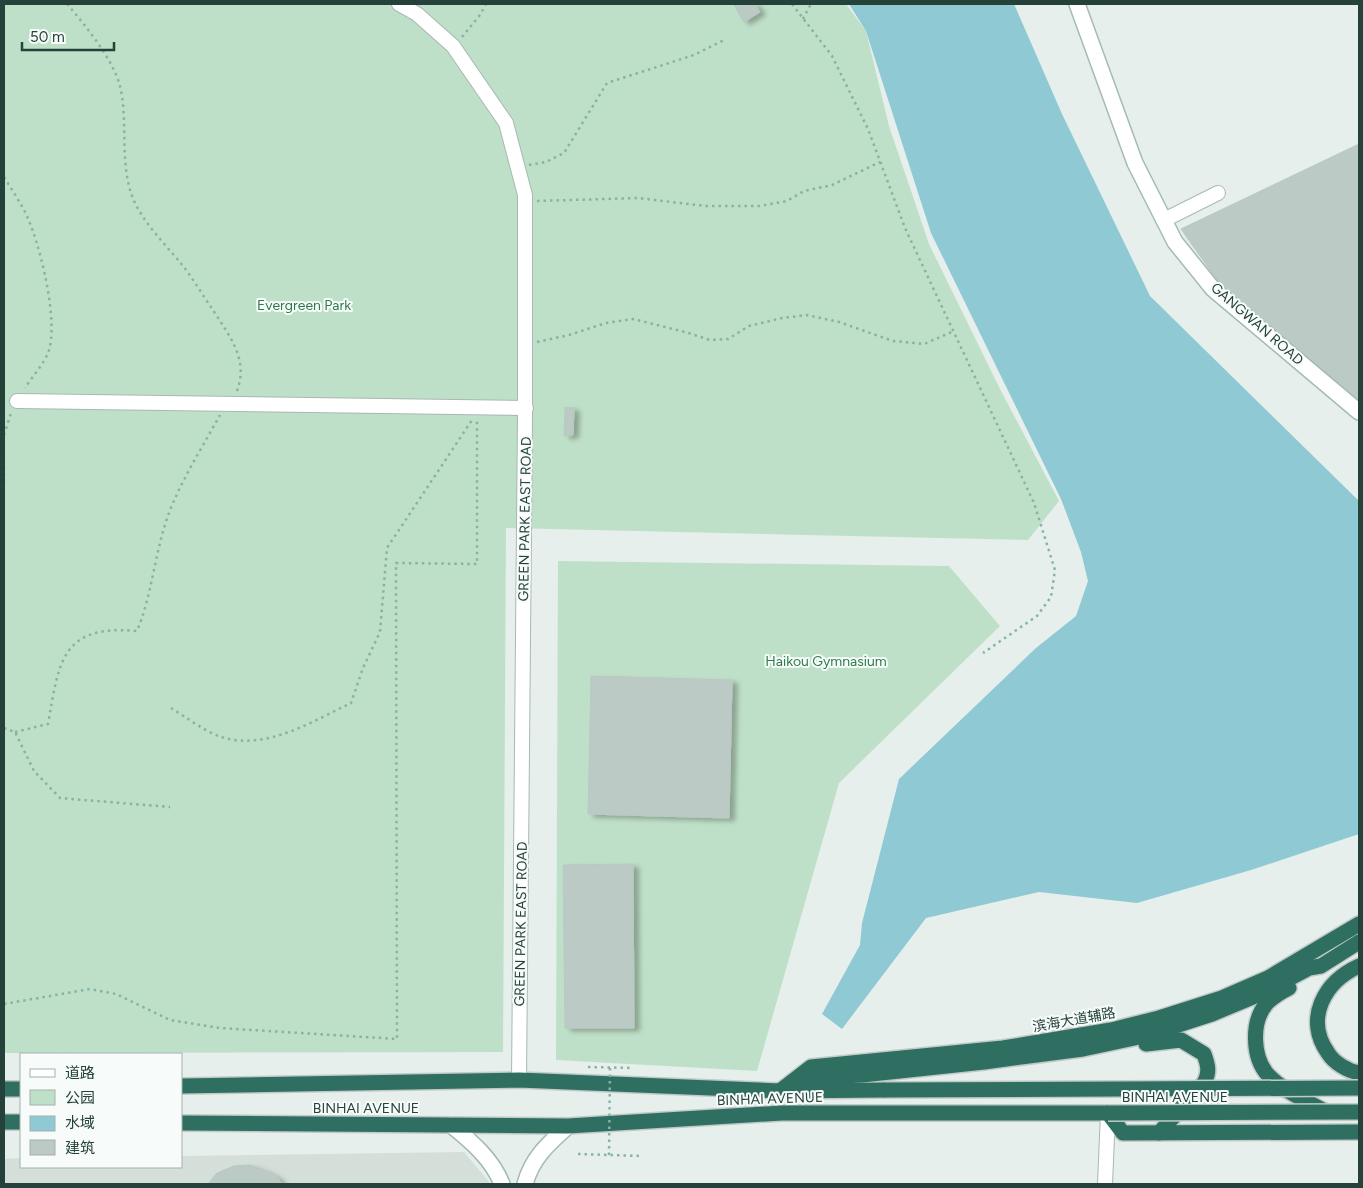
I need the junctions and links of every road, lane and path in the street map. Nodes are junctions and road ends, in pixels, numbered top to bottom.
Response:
1 (399, 4) edge
2 (486, 4) edge
3 (792, 4) edge
4 (811, 4) edge
5 (1077, 4) edge
6 (803, 19) junction
7 (724, 40) dead end
8 (453, 46) junction
9 (880, 162) junction
10 (518, 167) junction
11 (4, 177) edge
12 (1218, 193) dead end
13 (525, 202) junction
14 (1164, 220) junction
15 (954, 331) junction
16 (525, 344) junction
17 (17, 401) junction
18 (526, 408) junction
19 (477, 411) dead end
20 (1359, 412) edge
21 (472, 419) dead end
22 (4, 435) edge
23 (4, 460) edge
24 (4, 486) edge
25 (983, 653) dead end
26 (171, 708) dead end
27 (4, 728) edge
28 (170, 808) dead end
29 (1359, 924) edge
30 (1359, 942) edge
31 (1321, 966) junction
32 (1359, 966) edge
33 (4, 1004) edge
34 (1083, 1049) junction
35 (588, 1067) dead end
36 (610, 1067) junction
37 (633, 1068) dead end
38 (1359, 1073) edge
39 (519, 1080) junction
40 (182, 1086) edge
41 (20, 1088) edge
42 (1359, 1088) edge
43 (4, 1089) edge
44 (780, 1091) junction
45 (1326, 1112) junction
46 (1359, 1112) edge
47 (1108, 1113) junction
48 (4, 1122) edge
49 (20, 1122) edge
50 (182, 1123) edge
51 (451, 1125) junction
52 (568, 1126) junction
53 (1359, 1132) edge
54 (1159, 1133) junction
55 (578, 1154) dead end
56 (609, 1155) junction
57 (641, 1156) dead end
58 (502, 1184) edge
59 (525, 1184) edge
60 (1105, 1184) edge

1 - 8 street, GREEN PARK EAST ROAD
2 - 8 path
3 - 6 path
4 - 6 path
5 - 14 street, GANGWAN ROAD
6 - 9 path
7 - 10 path
8 - 10 street, GREEN PARK EAST ROAD
9 - 13 path
9 - 15 path
10 - 13 street, GREEN PARK EAST ROAD
11 - 17 path
12 - 14 street
13 - 16 street, GREEN PARK EAST ROAD
14 - 20 street, GANGWAN ROAD
15 - 16 path
15 - 25 path
16 - 18 street, GREEN PARK EAST ROAD
17 - 18 street
17 - 22 path
18 - 39 street, GREEN PARK EAST ROAD
19 - 33 path
21 - 26 path
23 - 24 path
27 - 28 path
29 - 44 highway, 滨海大道辅路
30 - 31 highway
31 - 34 highway
31 - 45 highway, bridge
32 - 38 highway
34 - 44 highway
34 - 54 highway
35 - 36 path
36 - 37 path
36 - 56 path, bridge
39 - 40 highway, BINHAI AVENUE
39 - 44 highway, BINHAI AVENUE
41 - 43 highway
42 - 44 highway, BINHAI AVENUE, bridge
45 - 46 highway, BINHAI AVENUE, bridge
45 - 47 highway, BINHAI AVENUE, bridge
47 - 52 highway, BINHAI AVENUE
47 - 54 highway
47 - 60 street
48 - 49 highway
50 - 51 highway, BINHAI AVENUE
51 - 52 highway, BINHAI AVENUE
51 - 58 street
52 - 59 street
53 - 54 highway
55 - 56 path
56 - 57 path

